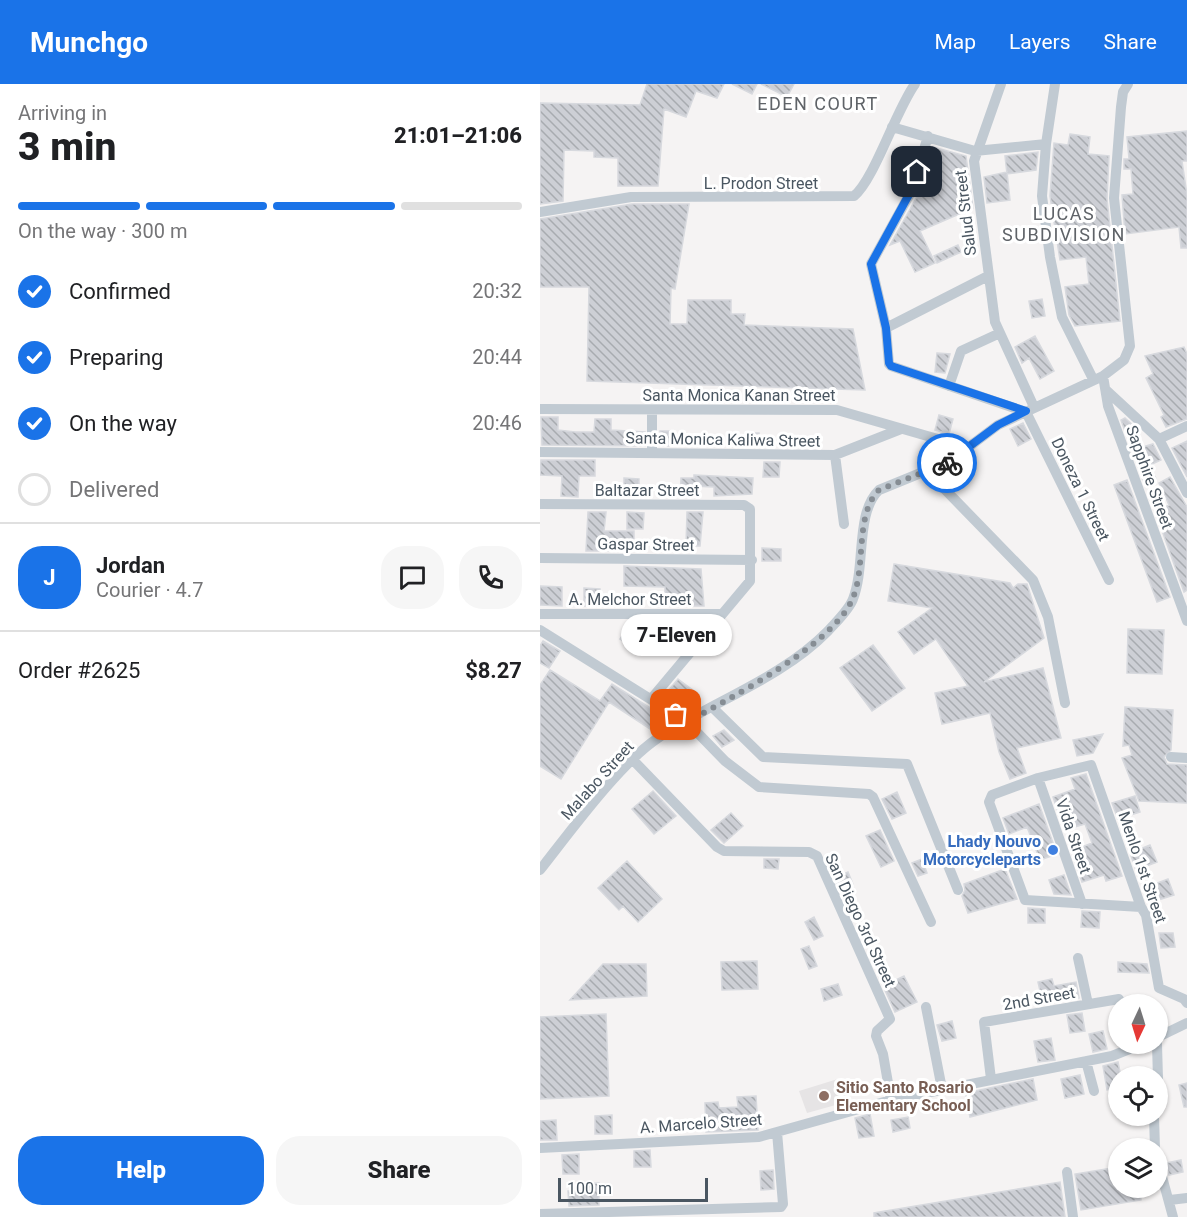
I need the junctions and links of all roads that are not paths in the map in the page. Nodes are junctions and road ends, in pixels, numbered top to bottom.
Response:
1 (915, 84) edge
2 (1001, 84) edge
3 (1055, 84) edge
4 (1128, 84) edge
5 (892, 127) junction
6 (927, 136) junction
7 (1046, 144) junction
8 (975, 151) junction
9 (540, 212) edge
10 (988, 276) junction
11 (886, 328) junction
12 (1000, 333) junction
13 (1098, 378) junction
14 (949, 386) junction
15 (1107, 391) junction
16 (540, 409) edge
17 (1030, 409) junction
18 (652, 410) junction
19 (1187, 426) edge
20 (901, 429) junction
21 (1159, 439) junction
22 (969, 448) junction
23 (540, 452) edge
24 (652, 453) junction
25 (836, 455) junction
26 (927, 471) junction
27 (1187, 493) edge
28 (540, 504) edge
29 (844, 524) dead end
30 (540, 558) edge
31 (752, 560) junction
32 (1109, 580) dead end
33 (540, 614) edge
34 (719, 614) junction
35 (1187, 621) edge
36 (540, 630) edge
37 (652, 698) junction
38 (1065, 703) dead end
39 (713, 708) junction
40 (687, 722) junction
41 (1171, 757) dead end
42 (1187, 758) edge
43 (633, 760) junction
44 (1038, 778) junction
45 (540, 870) edge
46 (958, 890) dead end
47 (1082, 904) junction
48 (1141, 907) junction
49 (931, 922) dead end
50 (1078, 958) dead end
51 (1108, 1001) edge
52 (1187, 1003) edge
53 (1088, 1004) junction
54 (926, 1007) dead end
55 (1187, 1023) edge
56 (1168, 1032) edge
57 (1117, 1054) edge
58 (1086, 1061) junction
59 (992, 1079) junction
60 (942, 1089) junction
61 (1094, 1091) dead end
62 (891, 1100) junction
63 (777, 1132) junction
64 (540, 1148) edge
65 (1067, 1173) dead end
66 (1168, 1194) edge
67 (1187, 1197) edge
68 (1170, 1200) junction
69 (540, 1214) edge
70 (1073, 1217) edge
71 (1173, 1217) edge

1 - 5 street, L. Prodon Street
2 - 8 street, Salud Street
3 - 7 street, Sapphire Street
4 - 13 street
5 - 6 street
5 - 9 street, L. Prodon Street
6 - 8 street
6 - 11 street
7 - 8 street
7 - 13 street, Sapphire Street
8 - 10 street, Salud Street
10 - 11 street
10 - 12 street, Salud Street
11 - 14 street
12 - 14 street
12 - 17 street, Salud Street
13 - 15 street, Sapphire Street
13 - 17 street
14 - 17 street
15 - 21 street
15 - 35 street, Sapphire Street
16 - 18 street, Santa Monica Kanan Street
17 - 22 street
17 - 32 street, Doneza 1 Street
18 - 20 street, Santa Monica Kanan Street
18 - 24 street
19 - 21 street
20 - 22 street, Santa Monica Kanan Street
20 - 25 street, Santa Monica Kaliwa Street
21 - 27 street
22 - 26 street
23 - 24 street, Santa Monica Kaliwa Street
24 - 25 street, Santa Monica Kaliwa Street
25 - 29 street
26 - 38 street
26 - 39 street, Malabo Street
28 - 31 street, Baltazar Street
30 - 31 street, Gaspar Street
31 - 34 street
33 - 34 street, A. Melchor Street
34 - 37 street
36 - 37 street
37 - 40 street
39 - 40 street, Malabo Street
39 - 46 street
40 - 43 street, Malabo Street
40 - 49 street
41 - 42 street
43 - 45 street, Malabo Street
43 - 62 street, San Diego 3rd Street
44 - 47 street, Vida Street
44 - 47 street
44 - 48 street, Menlo 1st Street
47 - 48 street
48 - 52 street, Menlo 1st Street
50 - 53 street
51 - 53 street, 2nd Street
53 - 59 street, 2nd Street
54 - 60 street
55 - 56 street
57 - 58 street, A. Marcelo Street
58 - 59 street, A. Marcelo Street
58 - 61 street
59 - 60 street, A. Marcelo Street
60 - 62 street, A. Marcelo Street
62 - 63 street, A. Marcelo Street
63 - 64 street, A. Marcelo Street
63 - 69 street
65 - 70 street
66 - 68 street
67 - 68 street
68 - 71 street

